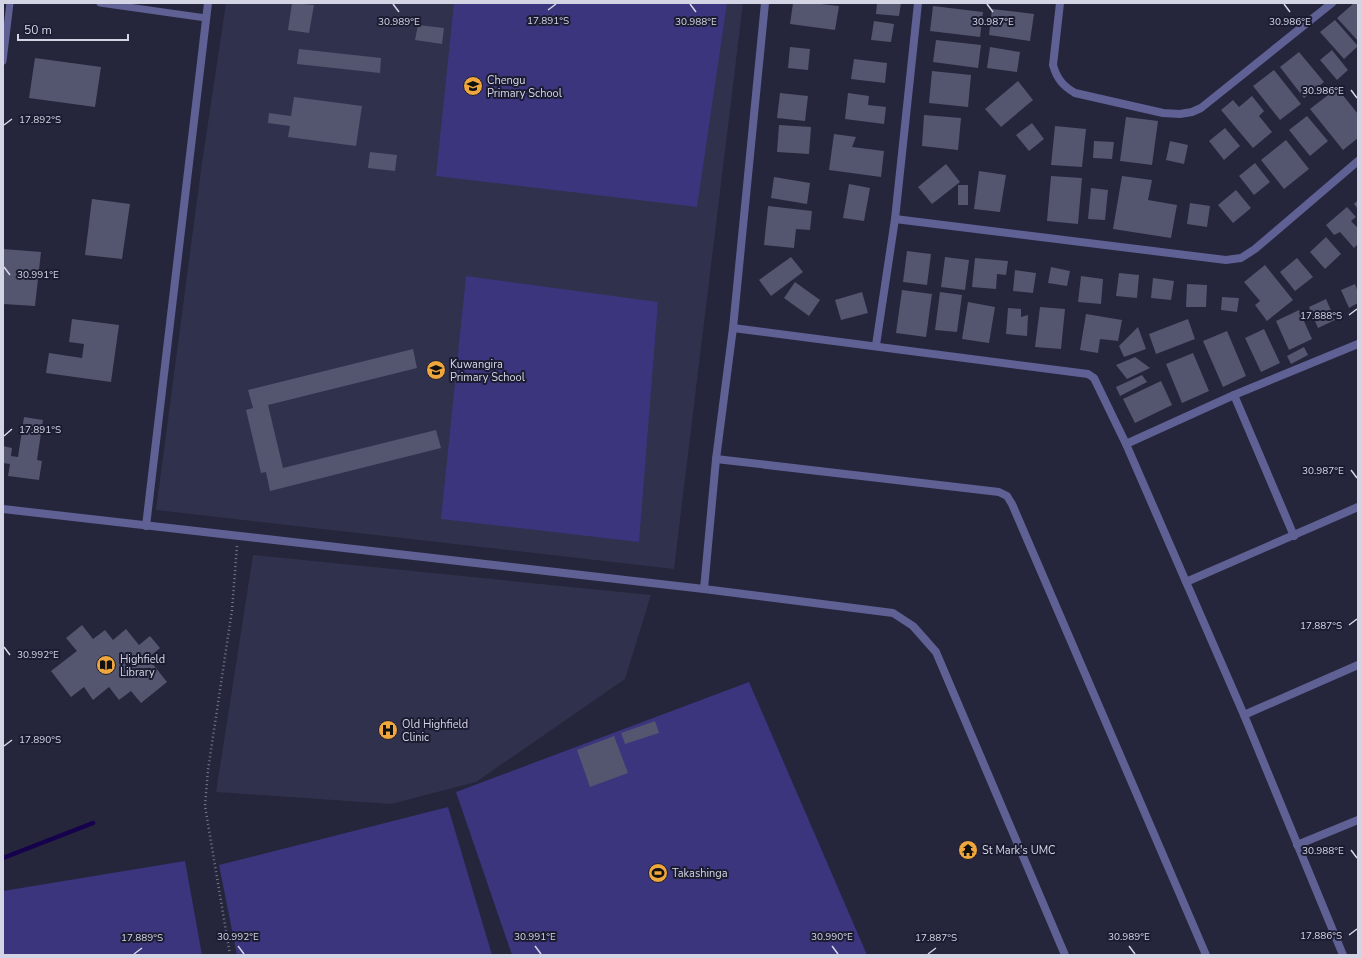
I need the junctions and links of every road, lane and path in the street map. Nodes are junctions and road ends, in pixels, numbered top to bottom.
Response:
1 (10, 3) edge
2 (100, 3) edge
3 (208, 3) edge
4 (765, 3) edge
5 (918, 3) edge
6 (1060, 3) edge
7 (1332, 3) edge
8 (206, 18) junction
9 (3, 61) edge
10 (1358, 161) edge
11 (895, 219) junction
12 (733, 328) junction
13 (1358, 344) edge
14 (876, 345) junction
15 (1234, 395) junction
16 (1126, 444) junction
17 (716, 459) junction
18 (1358, 507) edge
19 (3, 509) edge
20 (146, 526) junction
21 (238, 536) junction
22 (1294, 536) junction
23 (1186, 582) junction
24 (704, 589) junction
25 (1358, 665) edge
26 (1244, 715) junction
27 (1358, 820) edge
28 (1297, 845) junction
29 (230, 955) edge
30 (1065, 955) edge
31 (1206, 955) edge
32 (1343, 955) edge

1 - 9 lane
2 - 8 lane
3 - 8 street
4 - 12 street
5 - 11 street
6 - 7 street
8 - 20 street
10 - 11 street
11 - 14 street
12 - 14 street
12 - 17 street
13 - 15 street
14 - 16 street
15 - 16 street
15 - 22 street
16 - 23 street
17 - 24 street
17 - 31 street
18 - 22 street
19 - 20 street
20 - 21 street
21 - 24 street
21 - 29 path
22 - 23 street
23 - 26 street
24 - 30 street
25 - 26 street
26 - 28 street
27 - 28 street
28 - 32 street

